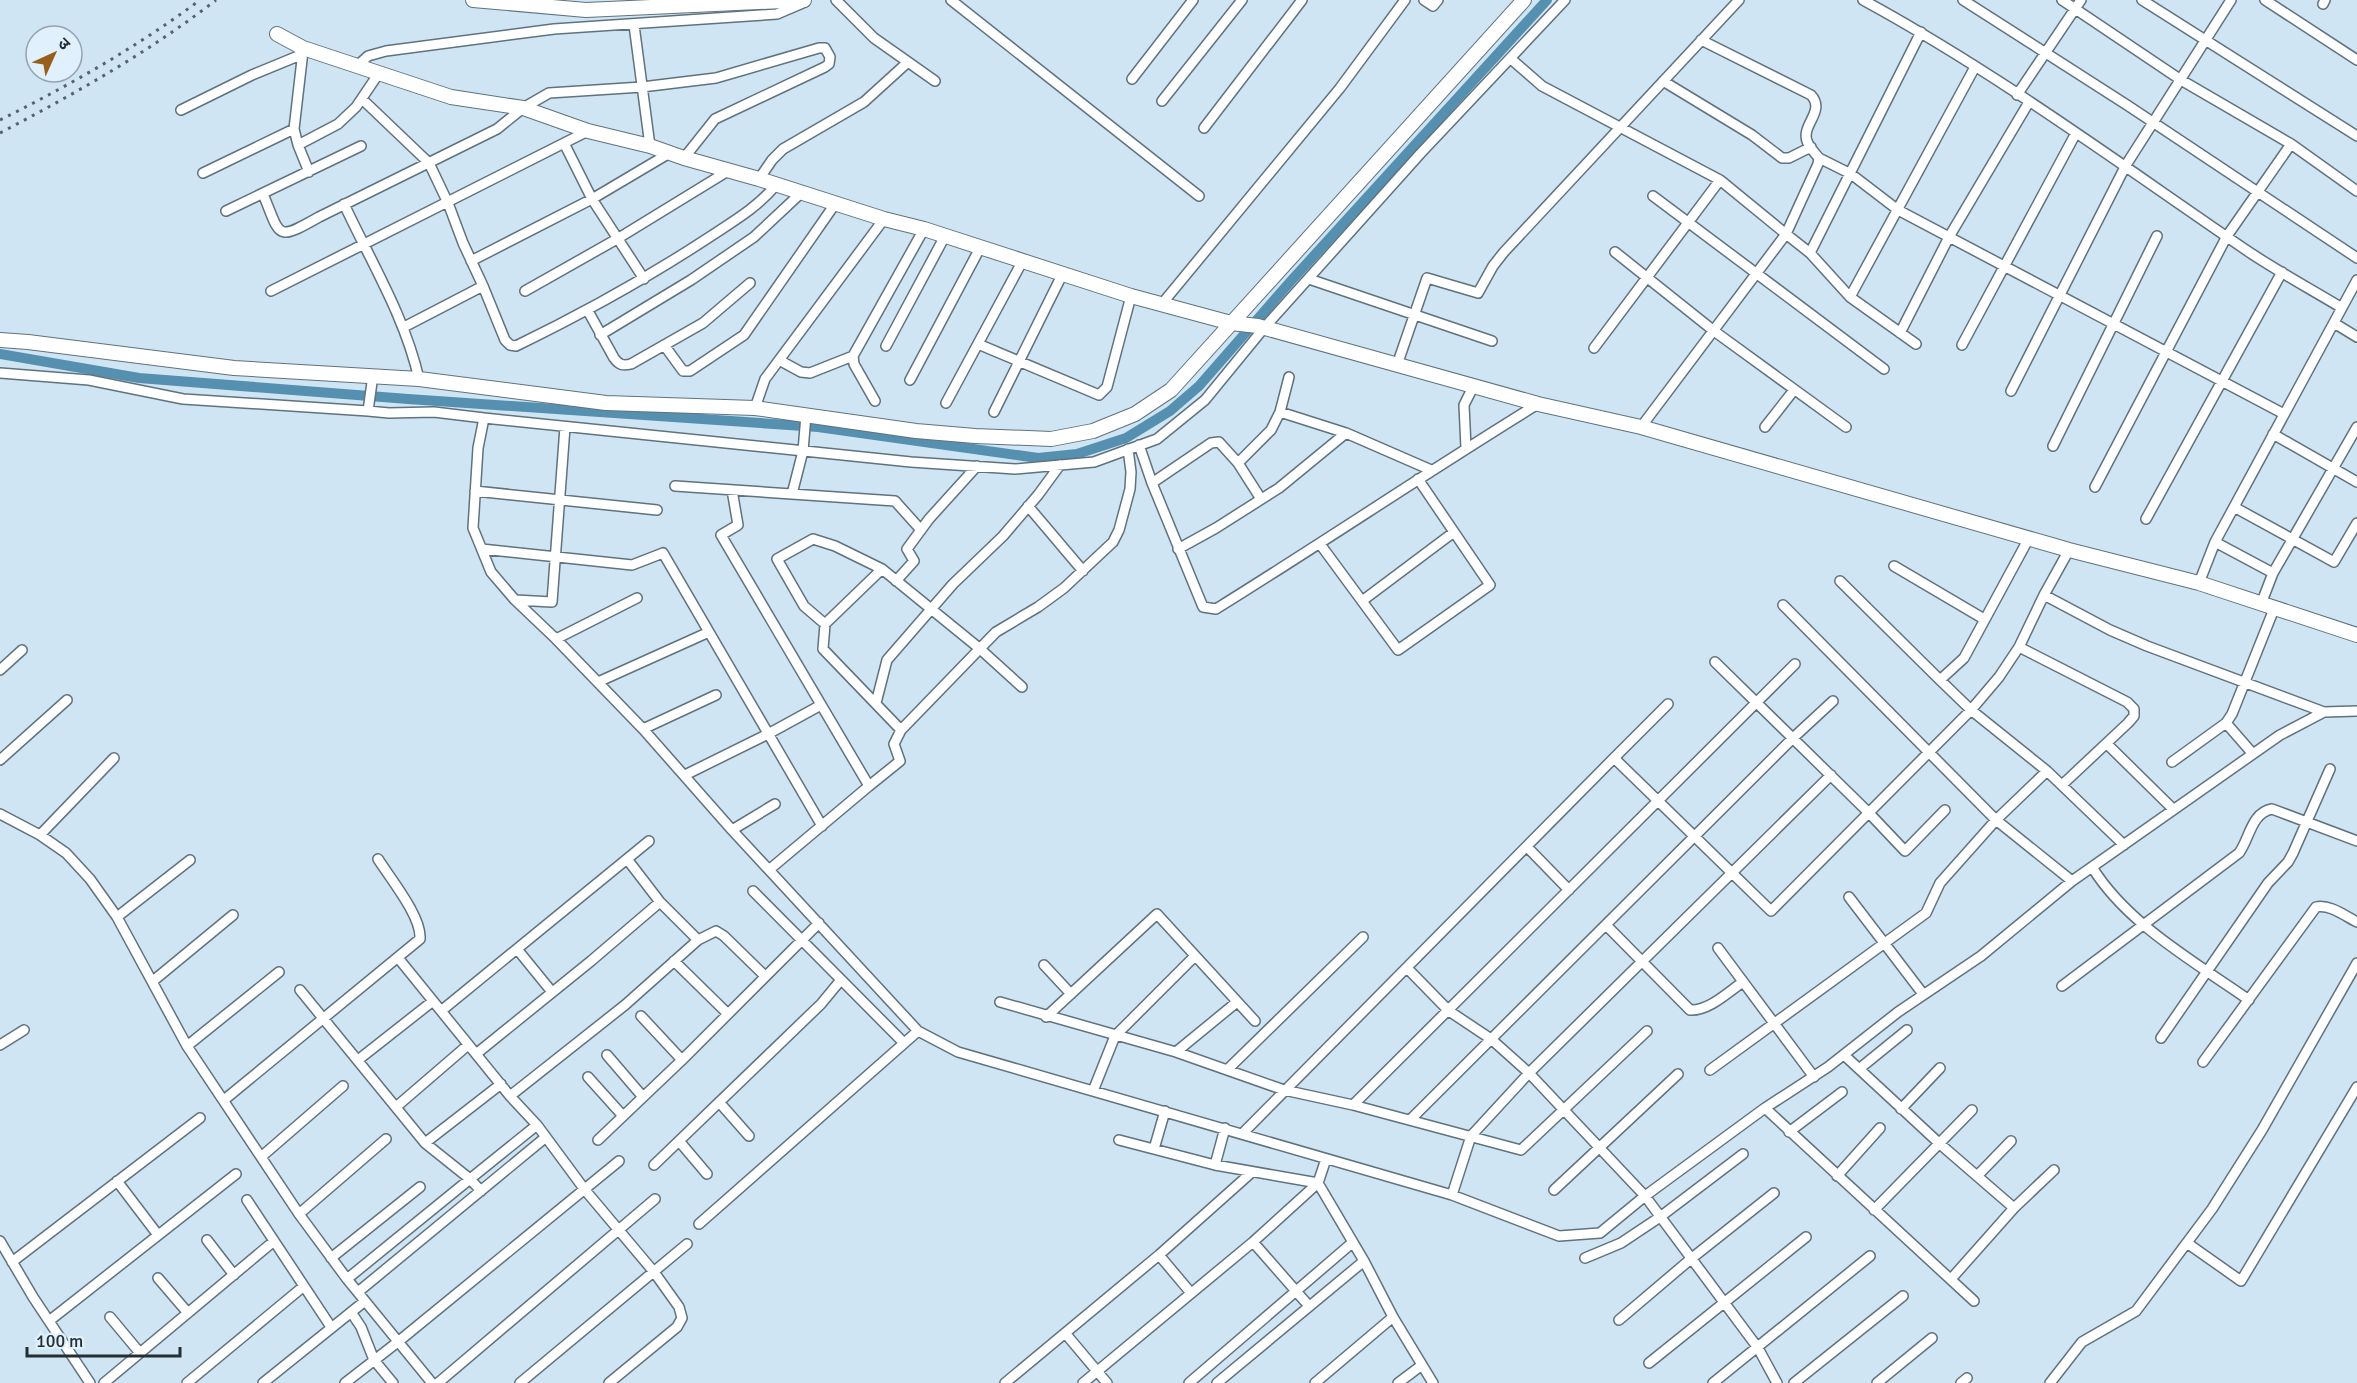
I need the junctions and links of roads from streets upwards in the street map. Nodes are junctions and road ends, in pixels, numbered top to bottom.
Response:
1 (473, 0) edge
2 (804, 0) edge
3 (809, 0) edge
4 (836, 0) edge
5 (951, 0) edge
6 (1193, 0) edge
7 (1242, 0) edge
8 (1302, 0) edge
9 (1406, 0) edge
10 (1424, 0) edge
11 (1438, 0) edge
12 (1524, 0) edge
13 (1565, 0) edge
14 (1739, 0) edge
15 (1863, 0) edge
16 (1963, 0) edge
17 (2062, 0) edge
18 (2081, 0) edge
19 (2142, 0) edge
20 (2231, 0) edge
21 (2265, 0) edge
22 (2075, 9) junction
23 (634, 25) junction
24 (1921, 32) junction
25 (277, 34) dead end
26 (2206, 39) junction
27 (1701, 40) junction
28 (303, 51) junction
29 (2045, 54) junction
30 (1510, 59) junction
31 (2357, 60) edge
32 (908, 62) junction
33 (357, 66) junction
34 (1975, 67) junction
35 (379, 73) junction
36 (1132, 80) dead end
37 (2181, 80) junction
38 (935, 81) dead end
39 (1663, 81) junction
40 (642, 87) junction
41 (2017, 95) junction
42 (362, 99) junction
43 (1162, 100) dead end
44 (2029, 102) junction
45 (523, 108) junction
46 (180, 110) dead end
47 (2153, 122) junction
48 (1619, 127) junction
49 (1204, 128) dead end
50 (294, 129) junction
51 (588, 131) junction
52 (2076, 133) junction
53 (2357, 136) edge
54 (564, 143) junction
55 (2291, 144) junction
56 (297, 146) junction
57 (361, 146) dead end
58 (650, 146) junction
59 (1811, 147) junction
60 (668, 154) junction
61 (1819, 158) junction
62 (684, 159) junction
63 (429, 163) junction
64 (2126, 165) junction
65 (728, 171) junction
66 (309, 172) junction
67 (203, 173) dead end
68 (1851, 174) junction
69 (759, 179) junction
70 (1720, 180) junction
71 (776, 185) junction
72 (2357, 191) edge
73 (2258, 192) junction
74 (801, 193) junction
75 (263, 194) junction
76 (1199, 196) dead end
77 (1653, 196) dead end
78 (592, 199) junction
79 (448, 203) junction
80 (344, 204) junction
81 (835, 204) junction
82 (1898, 210) junction
83 (226, 211) dead end
84 (884, 219) junction
85 (1689, 222) junction
86 (924, 229) junction
87 (1786, 234) junction
88 (945, 236) junction
89 (2157, 236) dead end
90 (2227, 236) junction
91 (1949, 237) junction
92 (617, 239) junction
93 (363, 246) junction
94 (980, 248) junction
95 (1616, 252) dead end
96 (1810, 253) junction
97 (2357, 258) edge
98 (471, 261) junction
99 (1022, 262) junction
100 (2004, 266) junction
101 (2282, 272) junction
102 (1063, 273) junction
103 (1757, 274) junction
104 (1648, 278) junction
105 (644, 279) junction
106 (1309, 279) junction
107 (2357, 280) edge
108 (750, 283) dead end
109 (483, 286) junction
110 (271, 291) dead end
111 (525, 291) dead end
112 (2059, 295) junction
113 (1131, 296) junction
114 (1850, 297) junction
115 (1161, 305) junction
116 (2342, 308) junction
117 (588, 311) junction
118 (1415, 316) junction
119 (1235, 323) junction
120 (2334, 323) junction
121 (2113, 324) junction
122 (404, 327) junction
123 (1261, 327) junction
124 (1714, 331) junction
125 (1900, 333) junction
126 (600, 335) junction
127 (2357, 337) edge
128 (0, 340) edge
129 (1492, 341) dead end
130 (978, 344) junction
131 (1916, 344) dead end
132 (664, 345) junction
133 (1962, 345) dead end
134 (886, 346) dead end
135 (1594, 348) dead end
136 (2167, 352) junction
137 (853, 356) junction
138 (779, 360) junction
139 (1019, 362) junction
140 (1397, 366) junction
141 (1884, 369) dead end
142 (0, 373) edge
143 (418, 374) junction
144 (1289, 377) dead end
145 (372, 378) junction
146 (910, 380) dead end
147 (2222, 382) junction
148 (1472, 390) junction
149 (1794, 390) junction
150 (2012, 391) dead end
151 (875, 401) dead end
152 (946, 402) dead end
153 (1538, 404) junction
154 (755, 408) junction
155 (368, 411) junction
156 (994, 412) dead end
157 (1280, 412) junction
158 (2284, 414) junction
159 (484, 418) junction
160 (806, 418) junction
161 (565, 427) junction
162 (1641, 427) junction
163 (1765, 427) dead end
164 (1846, 427) dead end
165 (2357, 427) edge
166 (1346, 433) junction
167 (2273, 434) junction
168 (1139, 445) junction
169 (2053, 446) dead end
170 (1466, 448) junction
171 (1128, 449) junction
172 (803, 451) junction
173 (1238, 463) junction
174 (1060, 465) junction
175 (977, 466) junction
176 (2334, 468) junction
177 (1431, 470) junction
178 (1418, 478) junction
179 (2357, 482) edge
180 (1152, 483) junction
181 (675, 486) dead end
182 (2095, 487) dead end
183 (732, 490) junction
184 (475, 491) junction
185 (792, 494) junction
186 (1261, 499) junction
187 (560, 500) junction
188 (1028, 506) junction
189 (2234, 507) junction
190 (657, 510) dead end
191 (2146, 519) dead end
192 (2357, 523) edge
193 (921, 530) junction
194 (1454, 532) junction
195 (2029, 538) junction
196 (2292, 540) junction
197 (2215, 542) junction
198 (1320, 544) junction
199 (482, 549) junction
200 (1178, 549) junction
201 (2069, 550) junction
202 (556, 557) junction
203 (1894, 566) dead end
204 (882, 569) junction
205 (1083, 571) junction
206 (2273, 573) junction
207 (896, 581) junction
208 (1840, 581) dead end
209 (2199, 583) junction
210 (2044, 595) junction
211 (637, 598) dead end
212 (515, 600) junction
213 (1362, 601) junction
214 (1783, 605) dead end
215 (2268, 607) junction
216 (929, 609) junction
217 (1984, 619) junction
218 (825, 624) junction
219 (709, 632) junction
220 (2357, 635) edge
221 (556, 639) junction
222 (2019, 647) junction
223 (979, 648) junction
224 (22, 650) dead end
225 (1715, 663) dead end
226 (1796, 664) dead end
227 (0, 670) edge
228 (1940, 680) junction
229 (598, 682) junction
230 (2246, 682) junction
231 (1022, 687) dead end
232 (716, 694) dead end
233 (67, 700) dead end
234 (1833, 701) dead end
235 (1756, 702) junction
236 (876, 703) junction
237 (1668, 704) dead end
238 (821, 705) junction
239 (1971, 710) junction
240 (2357, 711) edge
241 (2324, 712) junction
242 (2226, 723) junction
243 (643, 729) junction
244 (901, 730) junction
245 (768, 734) junction
246 (1793, 738) junction
247 (2107, 744) junction
248 (1929, 752) junction
249 (2253, 754) junction
250 (114, 758) dead end
251 (1614, 758) junction
252 (0, 760) edge
253 (2172, 762) dead end
254 (2330, 769) dead end
255 (2047, 771) junction
256 (685, 775) junction
257 (1831, 776) junction
258 (2062, 785) junction
259 (869, 786) junction
260 (1658, 800) junction
261 (775, 804) dead end
262 (2173, 809) junction
263 (1945, 810) dead end
264 (1869, 813) junction
265 (0, 814) edge
266 (1996, 820) junction
267 (2306, 822) junction
268 (822, 826) junction
269 (732, 830) junction
270 (40, 835) junction
271 (1695, 836) junction
272 (649, 841) dead end
273 (2357, 841) edge
274 (2124, 845) junction
275 (1527, 847) junction
276 (378, 859) dead end
277 (627, 859) junction
278 (190, 860) dead end
279 (770, 869) junction
280 (2096, 872) junction
281 (1732, 873) junction
282 (2072, 881) junction
283 (1569, 890) junction
284 (753, 891) dead end
285 (1849, 897) dead end
286 (660, 902) junction
287 (233, 915) dead end
288 (117, 917) junction
289 (2357, 922) edge
290 (2142, 924) junction
291 (1606, 925) junction
292 (811, 931) junction
293 (1363, 937) dead end
294 (698, 940) junction
295 (1885, 944) junction
296 (1718, 948) dead end
297 (517, 949) junction
298 (1195, 956) junction
299 (399, 959) junction
300 (674, 961) junction
301 (1643, 962) junction
302 (2357, 963) edge
303 (1044, 965) dead end
304 (1407, 968) junction
305 (2207, 970) junction
306 (279, 972) dead end
307 (765, 976) junction
308 (153, 981) junction
309 (840, 981) junction
310 (1743, 982) junction
311 (2062, 986) dead end
312 (300, 990) dead end
313 (552, 993) junction
314 (1071, 994) junction
315 (1923, 994) junction
316 (2249, 1000) junction
317 (433, 1001) junction
318 (1000, 1002) dead end
319 (1237, 1002) junction
320 (441, 1011) junction
321 (1449, 1011) junction
322 (727, 1013) junction
323 (641, 1016) dead end
324 (1046, 1017) junction
325 (324, 1019) junction
326 (1255, 1021) dead end
327 (1775, 1025) junction
328 (24, 1030) dead end
329 (1907, 1030) dead end
330 (1647, 1031) dead end
331 (1115, 1036) junction
332 (911, 1037) junction
333 (2161, 1038) dead end
334 (1491, 1039) junction
335 (0, 1045) edge
336 (468, 1045) junction
337 (187, 1046) junction
338 (1176, 1052) junction
339 (476, 1053) junction
340 (607, 1055) dead end
341 (358, 1060) junction
342 (682, 1060) junction
343 (1851, 1062) junction
344 (2203, 1062) dead end
345 (1940, 1068) dead end
346 (1228, 1070) junction
347 (1710, 1070) dead end
348 (1529, 1073) junction
349 (1678, 1074) dead end
350 (588, 1077) dead end
351 (1814, 1077) junction
352 (501, 1084) junction
353 (343, 1086) dead end
354 (2357, 1087) edge
355 (1284, 1090) junction
356 (1093, 1091) junction
357 (1842, 1092) dead end
358 (510, 1096) junction
359 (643, 1097) junction
360 (224, 1100) junction
361 (719, 1102) junction
362 (1353, 1105) junction
363 (396, 1107) junction
364 (1565, 1109) junction
365 (1900, 1109) junction
366 (1972, 1110) dead end
367 (1770, 1114) junction
368 (623, 1116) junction
369 (200, 1118) dead end
370 (1162, 1120) junction
371 (1410, 1120) junction
372 (537, 1125) junction
373 (1880, 1128) dead end
374 (1789, 1132) junction
375 (1243, 1133) junction
376 (749, 1136) dead end
377 (1471, 1136) junction
378 (546, 1137) junction
379 (1223, 1137) junction
380 (386, 1139) dead end
381 (598, 1140) dead end
382 (1119, 1140) dead end
383 (679, 1141) junction
384 (2011, 1142) dead end
385 (426, 1143) junction
386 (1940, 1144) junction
387 (1600, 1148) junction
388 (1154, 1149) junction
389 (1743, 1154) dead end
390 (261, 1157) junction
391 (619, 1161) dead end
392 (654, 1165) dead end
393 (1215, 1165) junction
394 (1322, 1170) junction
395 (2054, 1170) dead end
396 (1252, 1172) junction
397 (236, 1174) dead end
398 (707, 1174) dead end
399 (1837, 1176) junction
400 (1977, 1176) junction
401 (470, 1179) junction
402 (117, 1181) junction
403 (420, 1187) dead end
404 (585, 1190) junction
405 (1554, 1190) dead end
406 (481, 1191) junction
407 (1774, 1193) dead end
408 (1452, 1195) junction
409 (655, 1199) dead end
410 (247, 1200) dead end
411 (1652, 1206) junction
412 (2014, 1208) junction
413 (1874, 1210) junction
414 (299, 1214) junction
415 (699, 1224) dead end
416 (618, 1229) junction
417 (158, 1235) junction
418 (1806, 1237) dead end
419 (207, 1240) dead end
420 (0, 1241) edge
421 (274, 1241) junction
422 (1253, 1242) junction
423 (1352, 1243) junction
424 (2187, 1243) junction
425 (687, 1244) dead end
426 (1159, 1255) junction
427 (1870, 1256) dead end
428 (331, 1258) junction
429 (1585, 1258) dead end
430 (1692, 1258) junction
431 (1364, 1261) junction
432 (12, 1262) junction
433 (654, 1272) junction
434 (234, 1275) junction
435 (158, 1278) dead end
436 (347, 1279) junction
437 (1951, 1279) junction
438 (304, 1286) junction
439 (1295, 1290) junction
440 (358, 1292) junction
441 (1191, 1293) junction
442 (1903, 1296) dead end
443 (365, 1301) junction
444 (1974, 1301) dead end
445 (1725, 1304) junction
446 (1309, 1306) junction
447 (351, 1312) junction
448 (188, 1313) junction
449 (110, 1317) dead end
450 (1393, 1317) junction
451 (1619, 1320) dead end
452 (49, 1321) junction
453 (331, 1327) junction
454 (1065, 1333) junction
455 (1932, 1338) dead end
456 (399, 1341) junction
457 (1758, 1348) junction
458 (140, 1353) junction
459 (374, 1360) junction
460 (1649, 1363) dead end
461 (1422, 1365) junction
462 (1097, 1371) junction
463 (428, 1381) edge
464 (90, 1383) edge
465 (104, 1383) edge
466 (187, 1383) edge
467 (263, 1383) edge
468 (345, 1383) edge
469 (393, 1383) edge
470 (438, 1383) edge
471 (520, 1383) edge
472 (609, 1383) edge
473 (1005, 1383) edge
474 (1083, 1383) edge
475 (1107, 1383) edge
476 (1190, 1383) edge
477 (1217, 1383) edge
478 (1315, 1383) edge
479 (1398, 1383) edge
480 (1433, 1383) edge
481 (1713, 1383) edge
482 (1777, 1383) edge
483 (1794, 1383) edge
484 (1877, 1383) edge
485 (2050, 1383) edge

1 - 2 street
3 - 23 street
4 - 32 street
5 - 76 street
6 - 36 street
7 - 43 street
8 - 49 street
9 - 115 street
10 - 11 street
12 - 119 street
13 - 30 street
14 - 27 street
15 - 24 street
16 - 29 street
17 - 22 street
18 - 22 street
19 - 26 street
20 - 26 street
21 - 31 street
22 - 29 street
22 - 37 street
23 - 33 street
23 - 40 street
24 - 34 street
24 - 68 street
25 - 28 street
26 - 37 street
26 - 53 street
27 - 39 street
27 - 59 street
28 - 33 street
28 - 46 street
28 - 50 street
29 - 41 street
29 - 47 street
30 - 48 street
30 - 106 street
32 - 38 street
32 - 69 street
33 - 35 street
34 - 41 street
34 - 82 street
35 - 42 street
35 - 45 street
37 - 47 street
37 - 55 street
39 - 48 street
39 - 59 street
40 - 45 street
40 - 58 street
40 - 62 street
41 - 44 street
42 - 56 street
42 - 63 street
44 - 52 street
44 - 91 street
45 - 51 street
45 - 63 street
47 - 64 street
47 - 73 street
48 - 70 street
48 - 118 street
50 - 56 street
50 - 67 street
51 - 54 street
51 - 58 street
52 - 64 street
52 - 100 street
54 - 78 street
54 - 79 street
55 - 72 street
55 - 73 street
56 - 66 street
57 - 66 street
58 - 60 street
59 - 61 street
60 - 62 street
60 - 78 street
61 - 68 street
61 - 87 street
62 - 65 street
63 - 79 street
63 - 80 street
64 - 90 street
64 - 112 street
65 - 69 street
65 - 92 street
66 - 75 street
68 - 82 street
68 - 96 street
69 - 71 street
70 - 85 street
70 - 87 street
71 - 74 street
71 - 105 street
73 - 90 street
73 - 97 street
74 - 81 street
74 - 126 street
75 - 80 street
75 - 83 street
77 - 85 street
78 - 92 street
78 - 98 street
79 - 93 street
79 - 98 street
80 - 93 street
81 - 84 street
81 - 132 street
82 - 91 street
82 - 114 street
84 - 86 street
84 - 138 street
85 - 103 street
85 - 104 street
86 - 88 street
86 - 137 street
87 - 96 street
87 - 103 street
88 - 94 street
88 - 134 street
89 - 121 street
90 - 101 street
90 - 136 street
91 - 100 street
91 - 125 street
92 - 105 street
92 - 111 street
93 - 110 street
93 - 122 street
94 - 99 street
94 - 146 street
95 - 104 street
96 - 114 street
98 - 109 street
99 - 102 street
99 - 130 street
100 - 112 street
100 - 133 street
101 - 116 street
101 - 147 street
102 - 113 street
102 - 139 street
103 - 124 street
103 - 141 street
104 - 124 street
104 - 135 street
105 - 117 street
106 - 118 street
106 - 123 street
107 - 116 street
108 - 132 street
109 - 117 street
109 - 122 street
112 - 121 street
112 - 150 street
113 - 115 street
113 - 139 street
114 - 125 street
115 - 119 street
116 - 120 street
117 - 126 street
118 - 129 street
118 - 140 street
119 - 123 street
119 - 160 street
120 - 127 street
120 - 158 street
121 - 136 street
121 - 169 street
122 - 143 street
123 - 140 street
123 - 168 street
124 - 149 street
124 - 162 street
125 - 131 street
126 - 132 street
128 - 145 street
130 - 139 street
130 - 152 street
136 - 147 street
136 - 182 street
137 - 138 street
137 - 151 street
138 - 154 street
139 - 156 street
140 - 148 street
142 - 155 street
143 - 145 street
143 - 154 street
144 - 157 street
145 - 155 street
147 - 158 street
147 - 191 street
148 - 153 street
148 - 170 street
149 - 163 street
149 - 164 street
153 - 162 street
153 - 170 street
154 - 160 street
155 - 159 street
157 - 166 street
157 - 173 street
158 - 167 street
159 - 161 street
159 - 184 street
160 - 172 street
161 - 172 street
161 - 187 street
162 - 195 street
165 - 176 street
166 - 177 street
166 - 186 street
167 - 176 street
167 - 189 street
168 - 171 street
168 - 180 street
170 - 177 street
171 - 174 street
171 - 205 street
172 - 175 street
172 - 185 street
173 - 180 street
173 - 186 street
174 - 175 street
174 - 188 street
175 - 193 street
176 - 179 street
176 - 196 street
177 - 178 street
178 - 194 street
178 - 198 street
180 - 200 street
181 - 183 street
183 - 185 street
183 - 238 street
184 - 187 street
184 - 199 street
185 - 193 street
186 - 200 street
187 - 190 street
187 - 202 street
188 - 205 street
188 - 216 street
189 - 196 street
189 - 197 street
192 - 196 street
193 - 207 street
194 - 213 street
194 - 213 street
195 - 201 street
195 - 217 street
196 - 206 street
197 - 206 street
197 - 209 street
198 - 200 street
198 - 213 street
199 - 202 street
199 - 212 street
201 - 209 street
201 - 210 street
202 - 212 street
202 - 219 street
203 - 217 street
204 - 207 street
204 - 218 street
204 - 218 street
205 - 223 street
206 - 215 street
207 - 216 street
208 - 228 street
209 - 215 street
210 - 222 street
210 - 230 street
211 - 221 street
212 - 221 street
214 - 248 street
215 - 220 street
215 - 230 street
216 - 223 street
216 - 236 street
217 - 228 street
218 - 236 street
219 - 229 street
219 - 245 street
221 - 229 street
222 - 239 street
222 - 247 street
223 - 231 street
223 - 244 street
224 - 227 street
225 - 235 street
226 - 235 street
228 - 239 street
229 - 243 street
230 - 241 street
230 - 242 street
232 - 243 street
233 - 252 street
234 - 246 street
235 - 246 street
235 - 260 street
236 - 244 street
237 - 251 street
238 - 245 street
238 - 259 street
239 - 248 street
239 - 255 street
240 - 241 street
241 - 249 street
242 - 249 street
242 - 253 street
243 - 256 street
244 - 259 street
245 - 256 street
245 - 268 street
246 - 257 street
246 - 271 street
247 - 258 street
247 - 262 street
248 - 264 street
248 - 266 street
249 - 262 street
250 - 270 street
251 - 260 street
251 - 275 street
254 - 267 street
255 - 258 street
255 - 266 street
256 - 269 street
257 - 264 street
257 - 281 street
258 - 274 street
259 - 268 street
260 - 271 street
260 - 283 street
261 - 269 street
262 - 274 street
263 - 264 street
264 - 281 street
265 - 270 street
266 - 282 street
266 - 295 street
267 - 273 street
267 - 290 street
267 - 305 street
268 - 279 street
269 - 279 street
270 - 288 street
271 - 281 street
271 - 291 street
272 - 277 street
274 - 280 street
275 - 283 street
275 - 304 street
276 - 299 street
277 - 286 street
277 - 297 street
278 - 288 street
279 - 292 street
280 - 282 street
280 - 290 street
281 - 301 street
282 - 315 street
283 - 321 street
284 - 292 street
285 - 295 street
286 - 294 street
286 - 313 street
287 - 308 street
288 - 308 street
289 - 316 street
290 - 305 street
290 - 311 street
291 - 301 street
291 - 334 street
292 - 307 street
292 - 309 street
292 - 332 street
293 - 346 street
294 - 300 street
294 - 307 street
295 - 315 street
295 - 327 street
296 - 310 street
297 - 313 street
297 - 320 street
298 - 314 street
298 - 319 street
298 - 331 street
299 - 317 street
299 - 325 street
300 - 322 street
300 - 358 street
301 - 310 street
301 - 348 street
302 - 424 street
303 - 314 street
304 - 321 street
304 - 355 street
305 - 316 street
305 - 333 street
306 - 337 street
307 - 322 street
308 - 337 street
309 - 332 street
309 - 361 street
310 - 327 street
312 - 325 street
313 - 339 street
314 - 324 street
315 - 343 street
316 - 344 street
317 - 320 street
317 - 341 street
318 - 324 street
319 - 326 street
319 - 338 street
320 - 336 street
321 - 334 street
321 - 362 street
322 - 342 street
323 - 342 street
324 - 331 street
325 - 341 street
325 - 360 street
327 - 347 street
327 - 351 street
328 - 335 street
329 - 343 street
330 - 364 street
331 - 338 street
331 - 356 street
332 - 356 street
332 - 415 street
334 - 348 street
334 - 371 street
336 - 339 street
336 - 363 street
337 - 360 street
338 - 346 street
339 - 352 street
340 - 359 street
341 - 363 street
342 - 359 street
343 - 351 street
343 - 365 street
345 - 365 street
346 - 355 street
348 - 364 street
348 - 377 street
349 - 387 street
350 - 368 street
351 - 367 street
352 - 358 street
352 - 385 street
353 - 390 street
354 - 424 street
355 - 362 street
355 - 375 street
356 - 370 street
357 - 374 street
358 - 372 street
359 - 368 street
360 - 390 street
361 - 376 street
361 - 383 street
362 - 371 street
363 - 385 street
364 - 377 street
364 - 387 street
365 - 386 street
366 - 386 street
367 - 374 street
367 - 411 street
368 - 381 street
369 - 402 street
370 - 379 street
370 - 388 street
371 - 377 street
372 - 378 street
372 - 401 street
373 - 399 street
374 - 399 street
375 - 379 street
375 - 394 street
377 - 408 street
378 - 404 street
378 - 406 street
379 - 393 street
380 - 414 street
382 - 388 street
383 - 392 street
383 - 398 street
384 - 400 street
385 - 401 street
386 - 400 street
386 - 413 street
387 - 405 street
387 - 411 street
388 - 393 street
389 - 411 street
390 - 414 street
391 - 404 street
393 - 396 street
394 - 396 street
394 - 408 street
394 - 422 street
394 - 423 street
395 - 412 street
396 - 426 street
397 - 417 street
399 - 413 street
400 - 412 street
401 - 406 street
401 - 436 street
402 - 417 street
402 - 432 street
403 - 428 street
404 - 416 street
404 - 456 street
406 - 440 street
407 - 430 street
408 - 411 street
409 - 416 street
410 - 421 street
411 - 429 street
411 - 430 street
412 - 437 street
413 - 437 street
414 - 428 street
416 - 433 street
416 - 470 street
417 - 452 street
418 - 445 street
419 - 434 street
420 - 432 street
421 - 434 street
421 - 438 street
422 - 439 street
422 - 441 street
423 - 431 street
423 - 439 street
424 - 485 street
425 - 433 street
426 - 441 street
426 - 454 street
427 - 457 street
428 - 436 street
430 - 445 street
430 - 451 street
431 - 446 street
431 - 450 street
432 - 452 street
433 - 471 street
433 - 472 street
434 - 448 street
435 - 448 street
436 - 440 street
437 - 444 street
438 - 453 street
438 - 466 street
439 - 446 street
439 - 476 street
440 - 443 street
441 - 462 street
442 - 483 street
443 - 447 street
443 - 456 street
445 - 457 street
445 - 460 street
446 - 477 street
447 - 453 street
447 - 459 street
448 - 458 street
449 - 458 street
450 - 461 street
450 - 478 street
452 - 464 street
453 - 467 street
454 - 462 street
454 - 473 street
455 - 484 street
456 - 459 street
456 - 463 street
457 - 481 street
457 - 482 street
458 - 465 street
459 - 468 street
459 - 469 street
461 - 479 street
461 - 480 street
462 - 474 street
462 - 475 street

